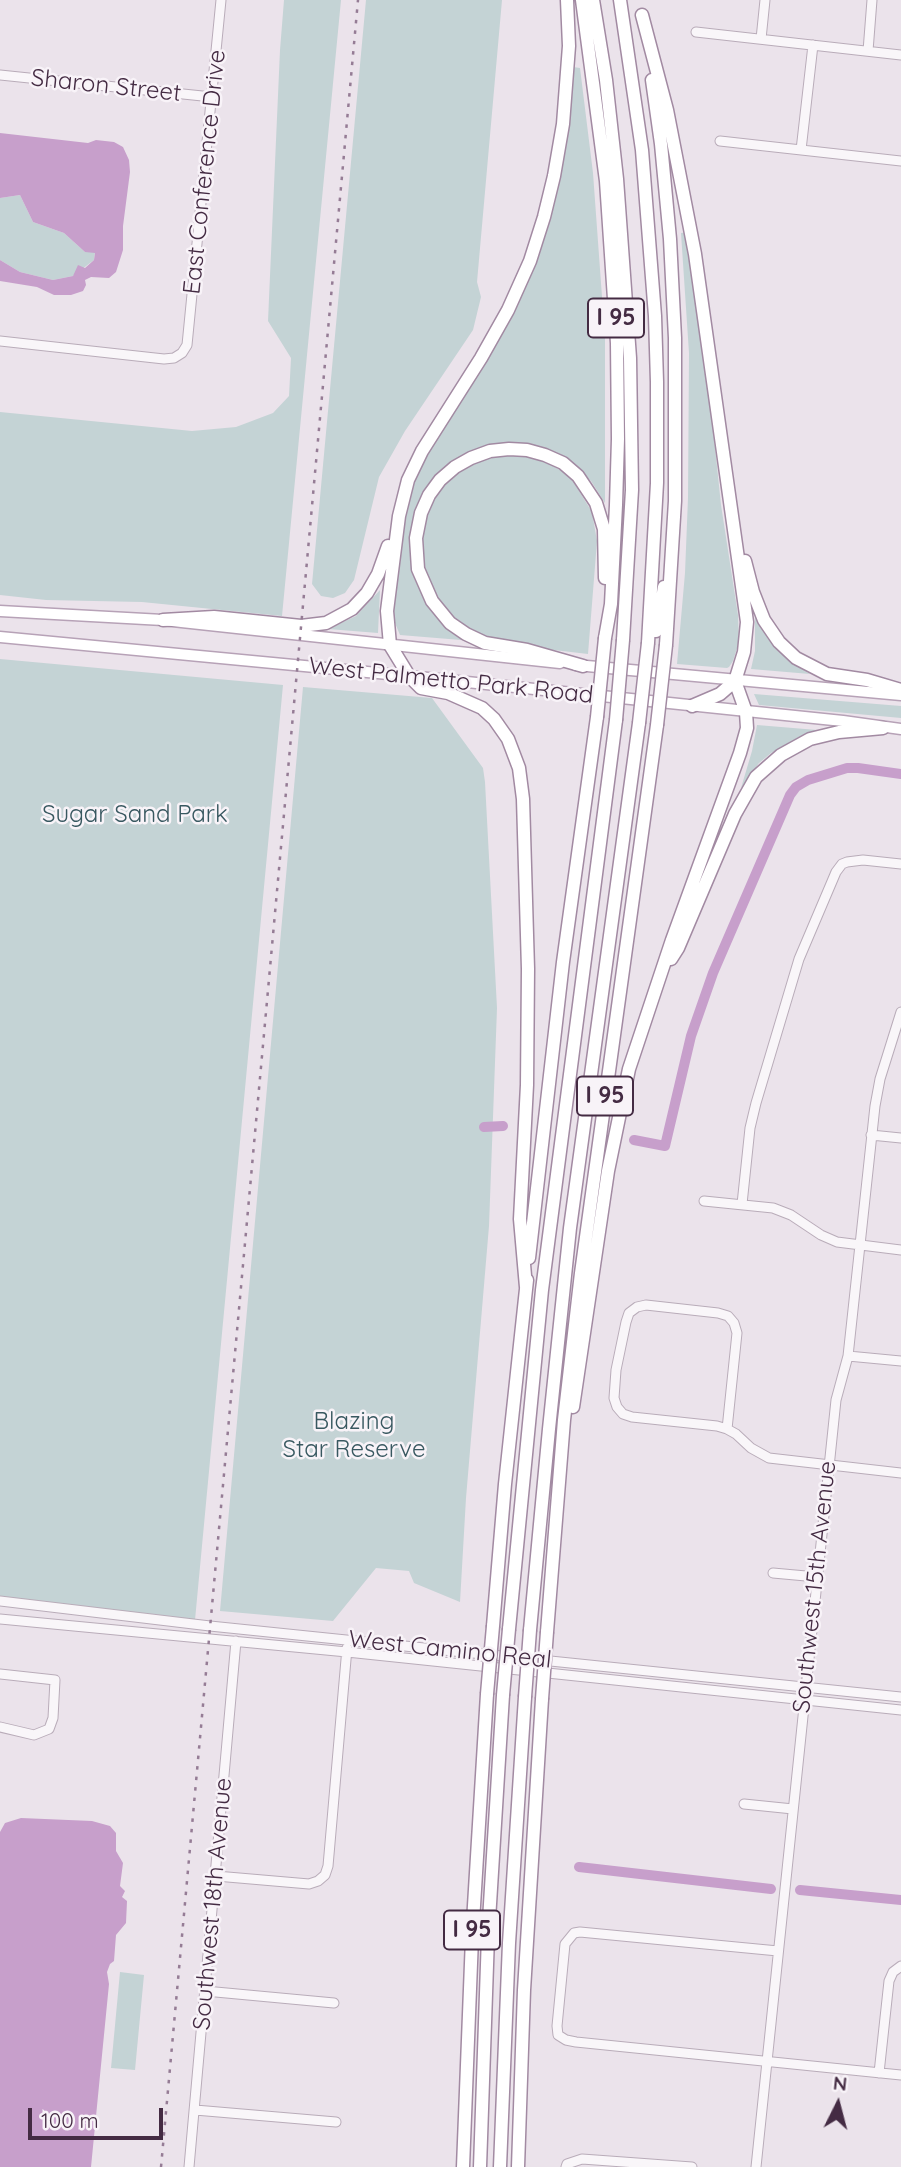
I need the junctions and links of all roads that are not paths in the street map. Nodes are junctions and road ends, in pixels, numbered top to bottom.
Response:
1 (221, 0) edge
2 (567, 0) edge
3 (582, 0) edge
4 (593, 0) edge
5 (620, 0) edge
6 (640, 0) edge
7 (765, 0) edge
8 (872, 0) edge
9 (642, 15) junction
10 (696, 32) dead end
11 (761, 39) junction
12 (813, 45) junction
13 (868, 51) junction
14 (901, 55) edge
15 (0, 75) edge
16 (212, 97) junction
17 (720, 141) dead end
18 (802, 150) junction
19 (901, 161) edge
20 (0, 341) edge
21 (723, 462) junction
22 (616, 505) junction
23 (399, 516) junction
24 (0, 611) edge
25 (625, 617) junction
26 (163, 620) junction
27 (0, 637) edge
28 (605, 638) junction
29 (656, 644) junction
30 (390, 645) junction
31 (583, 666) junction
32 (409, 677) junction
33 (735, 681) junction
34 (901, 693) edge
35 (692, 706) junction
36 (746, 712) junction
37 (883, 727) junction
38 (901, 729) edge
39 (901, 864) edge
40 (658, 980) junction
41 (901, 1012) edge
42 (871, 1135) junction
43 (901, 1138) edge
44 (704, 1200) dead end
45 (742, 1204) junction
46 (860, 1245) junction
47 (901, 1250) edge
48 (526, 1287) junction
49 (848, 1356) junction
50 (901, 1361) edge
51 (727, 1429) junction
52 (828, 1465) junction
53 (562, 1469) junction
54 (901, 1473) edge
55 (772, 1573) dead end
56 (817, 1577) junction
57 (0, 1601) edge
58 (0, 1619) edge
59 (348, 1639) junction
60 (236, 1641) junction
61 (347, 1652) junction
62 (0, 1674) edge
63 (804, 1686) junction
64 (901, 1697) edge
65 (803, 1700) junction
66 (901, 1710) edge
67 (0, 1727) edge
68 (744, 1804) dead end
69 (793, 1809) junction
70 (216, 1876) junction
71 (778, 1951) junction
72 (899, 1968) edge
73 (205, 1991) junction
74 (334, 2003) dead end
75 (766, 2062) junction
76 (879, 2073) junction
77 (901, 2076) edge
78 (195, 2110) junction
79 (336, 2122) dead end
80 (567, 2166) edge
81 (190, 2167) edge
82 (463, 2167) edge
83 (480, 2167) edge
84 (500, 2167) edge
85 (519, 2167) edge
86 (692, 2167) edge
87 (756, 2167) edge

1 - 16 street, East Conference Drive
2 - 23 highway
3 - 22 highway, I 95
4 - 25 highway
5 - 29 highway
6 - 9 highway, I 95
7 - 11 street
8 - 13 street
9 - 21 highway
9 - 29 highway, I 95
10 - 11 street
11 - 12 street
12 - 13 street
12 - 18 street
13 - 14 street
15 - 16 street, Sharon Street
16 - 20 street, East Conference Drive
17 - 18 street
18 - 19 street
21 - 33 highway
21 - 34 highway
22 - 25 highway
22 - 28 highway, I 95
23 - 26 highway
23 - 30 highway
24 - 26 main road, West Palmetto Park Road
25 - 83 highway, bridge
26 - 30 main road, West Palmetto Park Road
27 - 32 main road, West Palmetto Park Road
28 - 31 highway
28 - 48 highway, I 95, bridge
29 - 53 highway, I 95, bridge
29 - 84 highway, bridge
30 - 31 main road, West Palmetto Park Road
30 - 32 highway
31 - 33 main road, West Palmetto Park Road
32 - 35 main road, West Palmetto Park Road
32 - 48 highway
33 - 34 main road, West Palmetto Park Road
33 - 35 highway
33 - 36 highway
35 - 36 main road, West Palmetto Park Road
36 - 37 main road, West Palmetto Park Road
36 - 40 highway
37 - 38 main road, West Palmetto Park Road
37 - 40 highway
39 - 45 street
40 - 53 highway
41 - 42 street, Southwest 15th Avenue
42 - 43 street
42 - 46 street, Southwest 15th Avenue
44 - 45 street
45 - 46 street
46 - 47 street
46 - 49 street, Southwest 15th Avenue
48 - 82 highway, I 95, bridge
49 - 50 street
49 - 52 street, Southwest 15th Avenue
51 - 51 street
51 - 52 street
52 - 54 street
52 - 56 street, Southwest 15th Avenue
53 - 85 highway, I 95, bridge
55 - 56 street
56 - 63 street, Southwest 15th Avenue
57 - 59 street, West Camino Real
58 - 60 street, West Camino Real
59 - 61 street
59 - 63 street, West Camino Real
60 - 61 street, West Camino Real
60 - 70 street, Southwest 18th Avenue
61 - 65 street, West Camino Real
61 - 70 street
62 - 67 street
63 - 64 street, West Camino Real
63 - 65 street, Southwest 15th Avenue
65 - 66 street, West Camino Real
65 - 69 street, Southwest 15th Avenue
68 - 69 street
69 - 71 street, Southwest 15th Avenue
70 - 73 street, Southwest 18th Avenue
71 - 75 street, Southwest 15th Avenue
71 - 75 street
72 - 76 street
73 - 74 street
73 - 78 street, Southwest 18th Avenue
75 - 76 street
75 - 87 street, Southwest 15th Avenue
76 - 77 street
78 - 79 street
78 - 81 street, Southwest 18th Avenue
80 - 86 street

